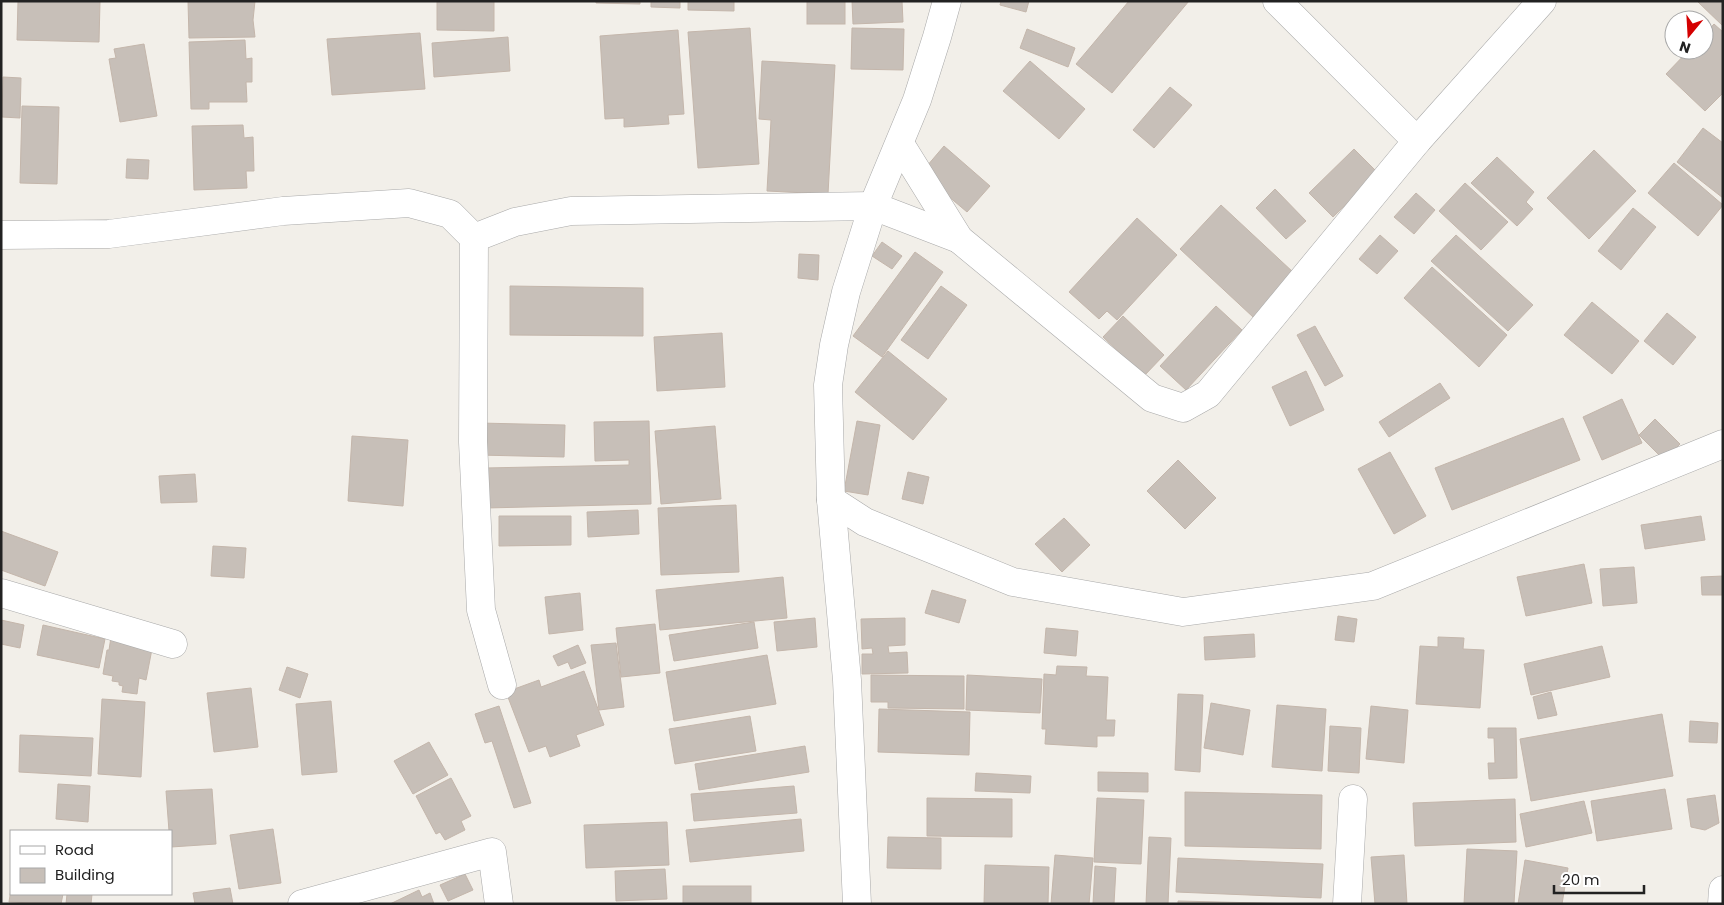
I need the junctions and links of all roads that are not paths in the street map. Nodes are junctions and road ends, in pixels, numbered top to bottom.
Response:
1 (947, 1) edge
2 (1277, 1) edge
3 (1542, 1) edge
4 (1417, 141) junction
5 (900, 144) junction
6 (873, 206) junction
7 (1, 235) edge
8 (474, 238) junction
9 (958, 238) junction
10 (1723, 444) edge
11 (831, 500) junction
12 (1, 593) edge
13 (173, 644) dead end
14 (502, 685) dead end
15 (1353, 799) dead end
16 (1723, 890) edge
17 (302, 904) edge
18 (498, 904) edge
19 (857, 904) edge
20 (1347, 904) edge
21 (1722, 904) edge

1 - 5 street
2 - 4 street
3 - 4 street
4 - 9 street
5 - 6 street
5 - 9 street
6 - 8 street
6 - 9 street
6 - 11 street
7 - 8 street
8 - 14 street
10 - 11 street
11 - 19 street
12 - 13 street
15 - 20 street
16 - 21 street
17 - 18 street

